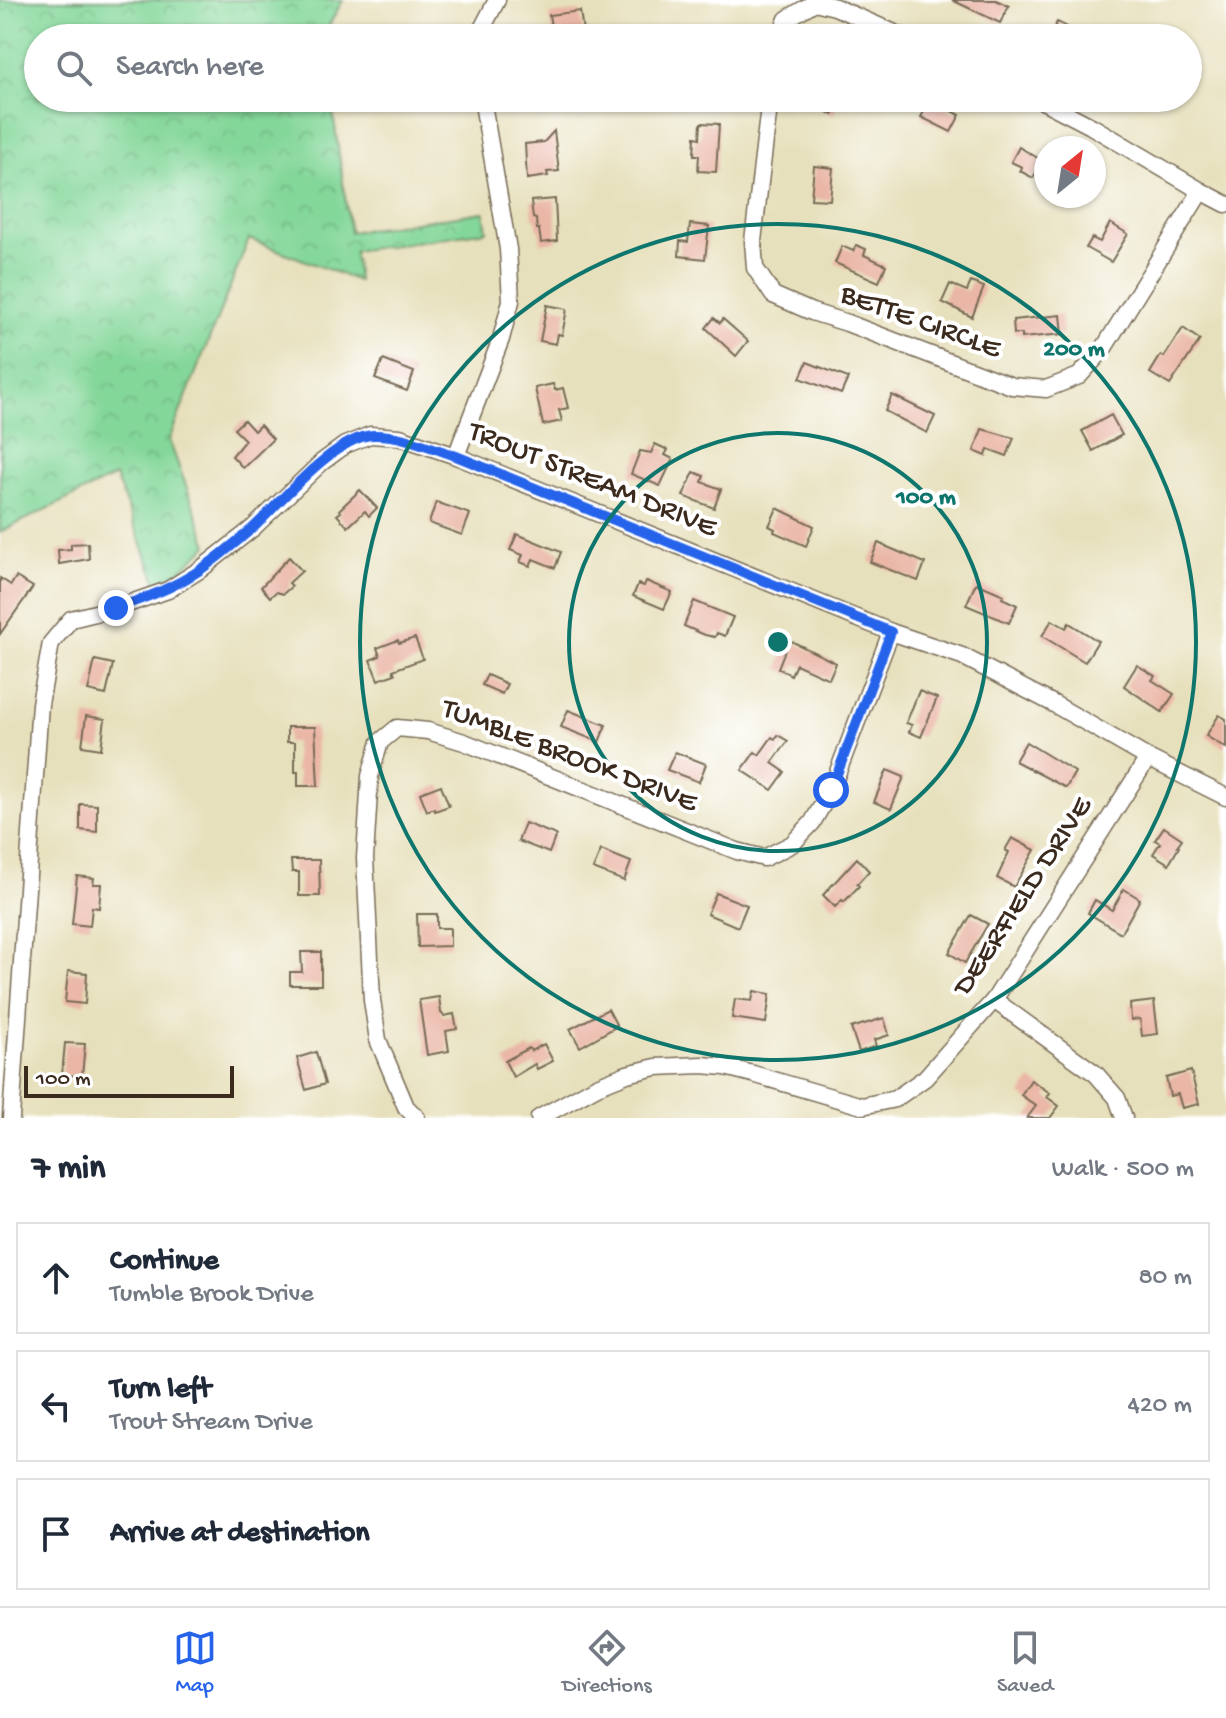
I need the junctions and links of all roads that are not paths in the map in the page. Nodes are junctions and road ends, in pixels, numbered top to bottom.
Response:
1 (497, 0) edge
2 (484, 24) edge
3 (785, 24) edge
4 (874, 24) edge
5 (484, 112) edge
6 (768, 112) edge
7 (1064, 112) edge
8 (1201, 191) junction
9 (1226, 204) edge
10 (456, 456) junction
11 (891, 632) junction
12 (1148, 758) junction
13 (1226, 797) edge
14 (994, 1000) junction
15 (407, 1114) edge
16 (11, 1118) edge
17 (539, 1118) edge
18 (1124, 1118) edge

1 - 2 street
3 - 4 street
5 - 10 street
6 - 8 street, BETTE CIRCLE
7 - 8 street
8 - 9 street
10 - 11 street, TROUT STREAM DRIVE
10 - 16 street, TROUT STREAM DRIVE
11 - 12 street, TROUT STREAM DRIVE
11 - 15 street, TUMBLE BROOK DRIVE
12 - 13 street, TROUT STREAM DRIVE
12 - 14 street, DEERFIELD DRIVE
14 - 17 street, DEERFIELD DRIVE
14 - 18 street

